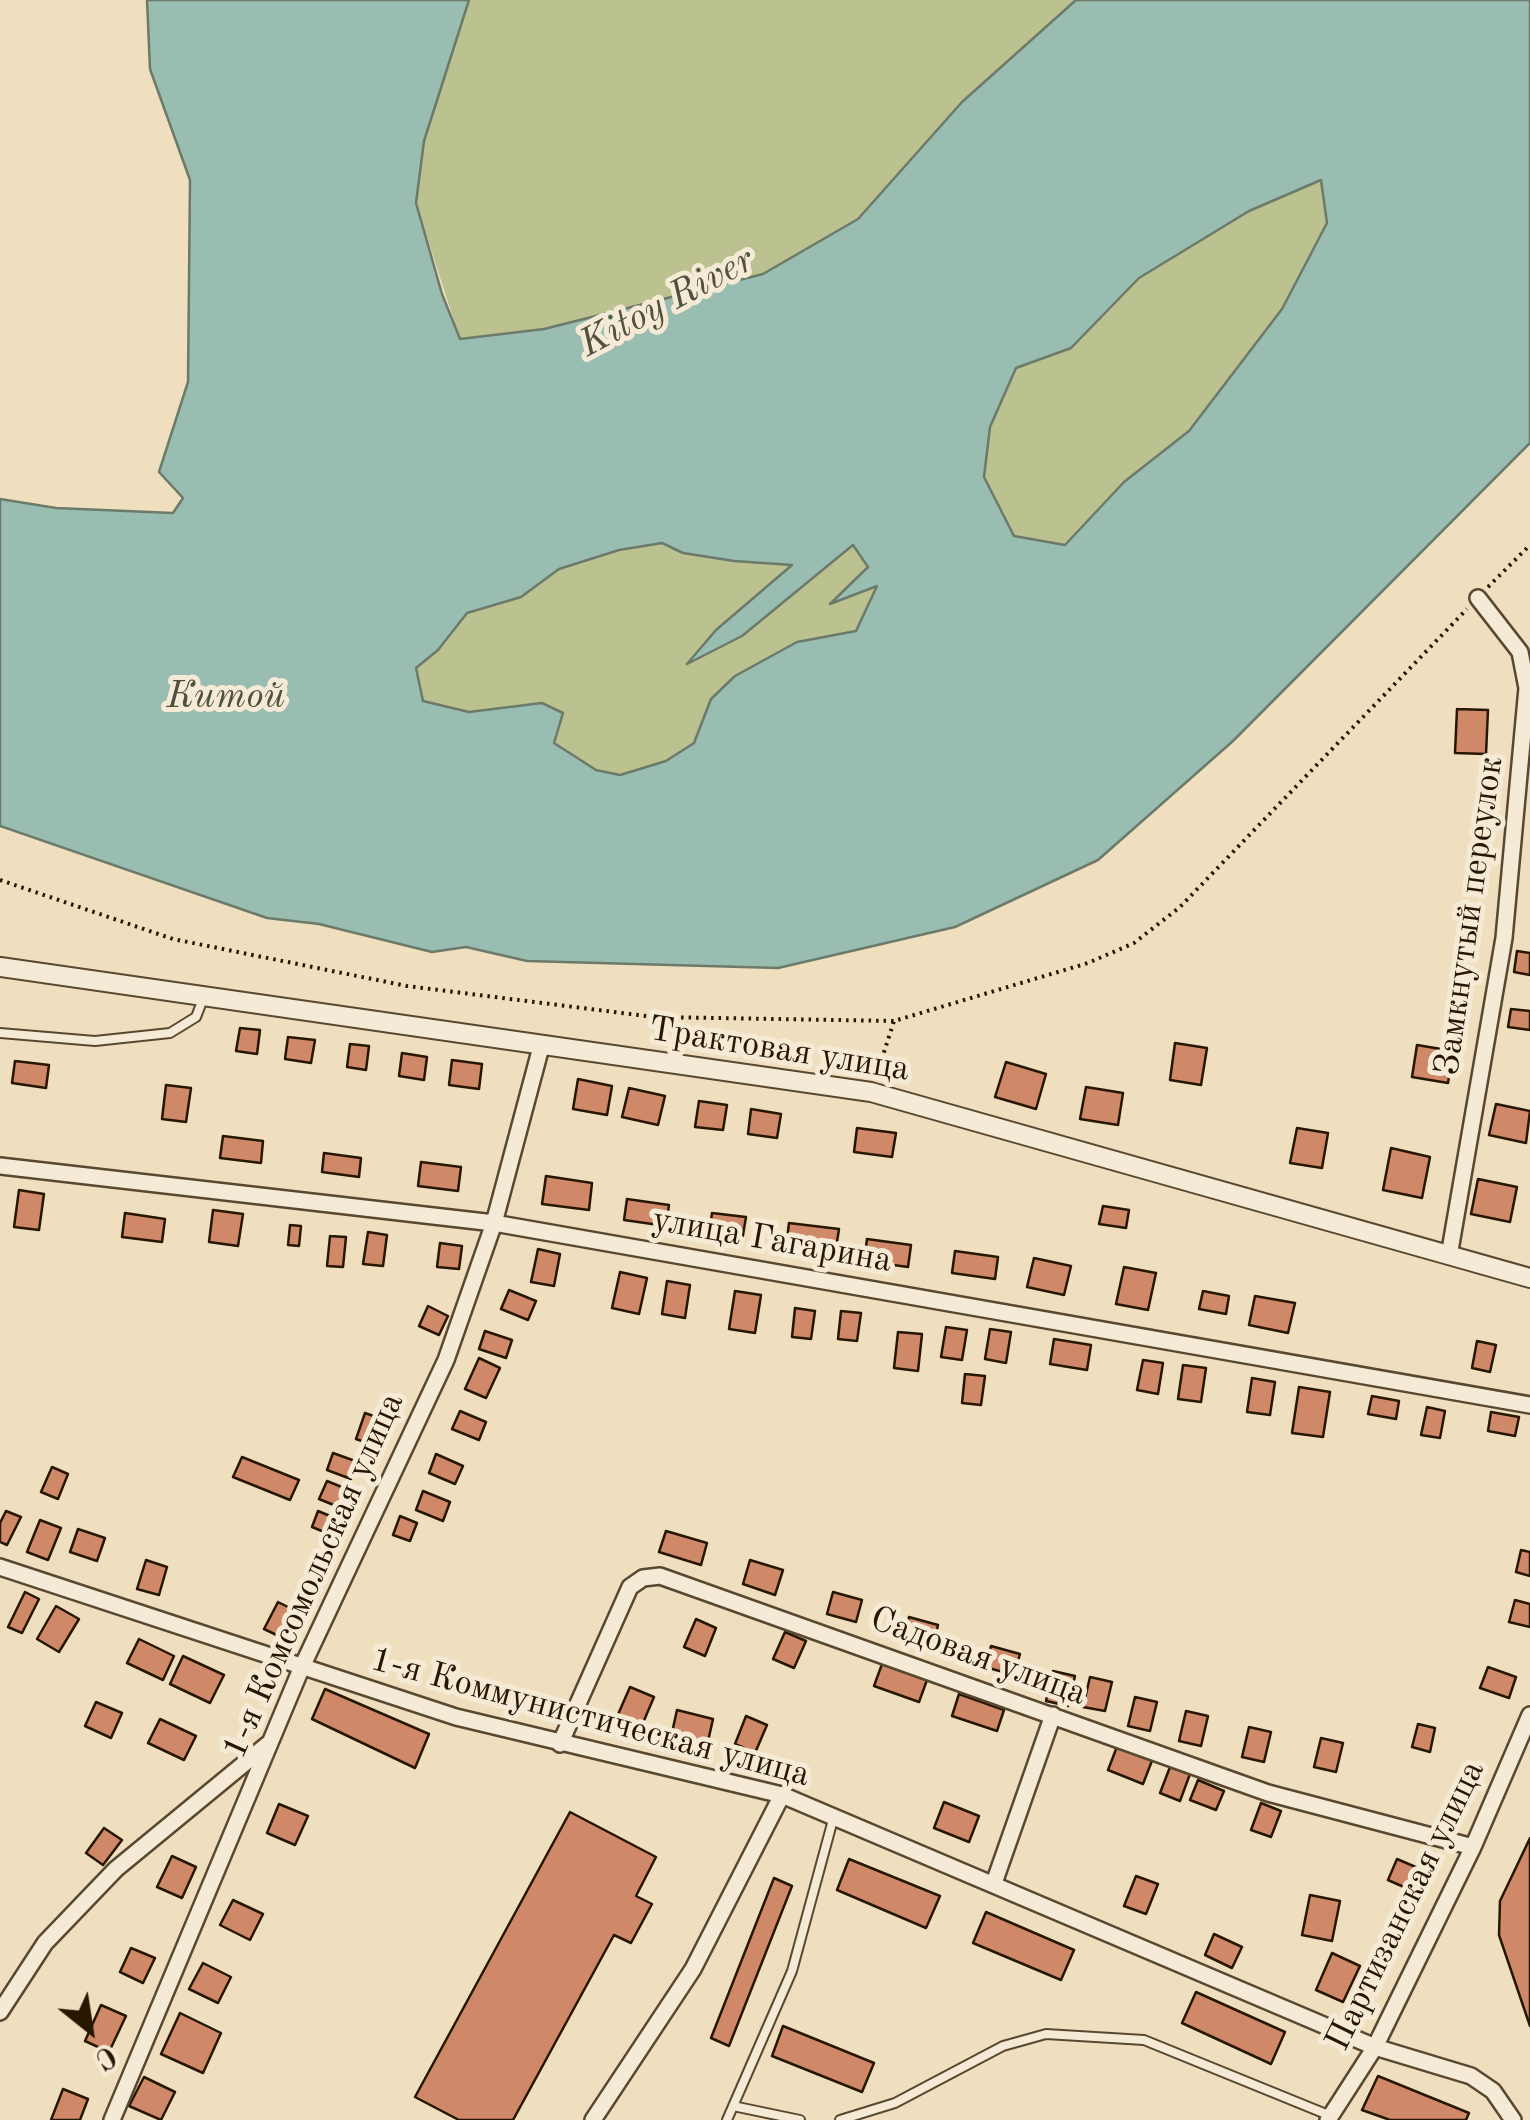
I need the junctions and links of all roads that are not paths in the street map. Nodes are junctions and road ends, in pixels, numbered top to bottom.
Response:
1 (1478, 598) road end
2 (0, 968) edge
3 (203, 999) junction
4 (0, 1033) edge
5 (542, 1046) junction
6 (0, 1166) edge
7 (494, 1222) junction
8 (1449, 1256) junction
9 (1530, 1278) edge
10 (1530, 1405) edge
11 (0, 1568) edge
12 (301, 1669) junction
13 (1053, 1715) junction
14 (1530, 1715) edge
15 (271, 1741) junction
16 (560, 1744) junction
17 (782, 1795) junction
18 (834, 1816) junction
19 (1473, 1847) junction
20 (994, 1883) junction
21 (0, 2012) edge
22 (1374, 2047) junction
23 (733, 2106) junction
24 (1329, 2118) edge
25 (112, 2120) edge
26 (592, 2120) edge
27 (728, 2120) edge
28 (800, 2120) edge
29 (840, 2120) edge
30 (1513, 2120) edge

1 - 8 street, Замкнутый переулок
2 - 3 street, Трактовая улица
3 - 4 lane
3 - 5 street, Трактовая улица
5 - 7 street, 1-я Комсомольская улица
5 - 8 street, Трактовая улица
6 - 7 street, улица Гагарина
7 - 10 street, улица Гагарина
7 - 12 street, 1-я Комсомольская улица
8 - 9 street, Трактовая улица
11 - 12 street, 1-я Коммунистическая улица
12 - 15 street, 1-я Комсомольская улица
12 - 16 street, 1-я Коммунистическая улица
13 - 16 street, Садовая улица
13 - 19 street, Садовая улица
13 - 20 street
14 - 19 street, Партизанская улица
15 - 21 street
15 - 25 street, 1-я Комсомольская улица
16 - 17 street, 1-я Коммунистическая улица
17 - 18 street, 1-я Коммунистическая улица
17 - 26 street
18 - 20 street, 1-я Коммунистическая улица
18 - 23 lane
19 - 22 street, Партизанская улица
20 - 22 street, 1-я Коммунистическая улица
22 - 24 street, Партизанская улица
22 - 30 street, 1-я Коммунистическая улица
23 - 27 lane
23 - 28 lane
24 - 29 lane

